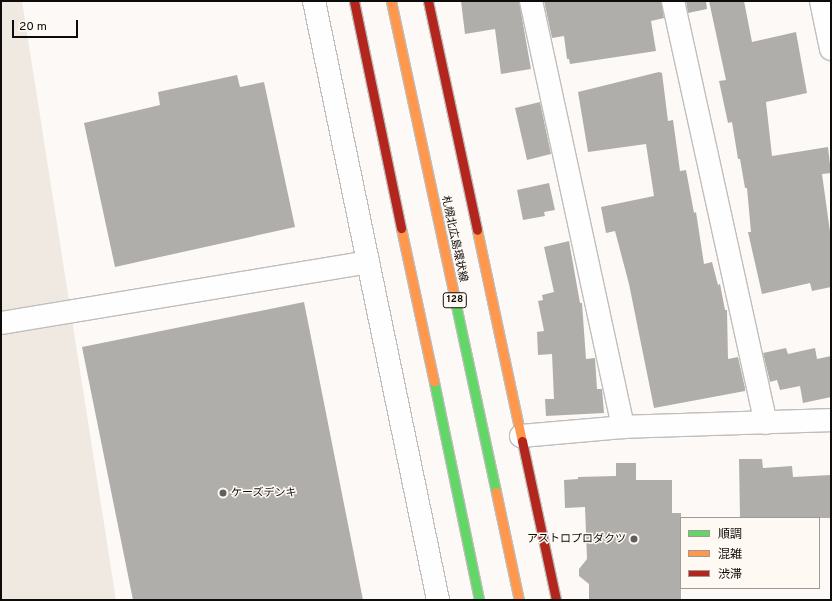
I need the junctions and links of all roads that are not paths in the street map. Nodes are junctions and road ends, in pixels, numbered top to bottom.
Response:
1 (314, 1) edge
2 (354, 1) edge
3 (391, 1) edge
4 (428, 1) edge
5 (532, 1) edge
6 (673, 1) edge
7 (821, 1) edge
8 (831, 49) edge
9 (368, 262) junction
10 (1, 323) edge
11 (831, 420) edge
12 (766, 423) junction
13 (623, 427) junction
14 (521, 436) junction
15 (438, 600) edge
16 (479, 600) edge
17 (519, 600) edge
18 (556, 600) edge

1 - 9 street
2 - 16 main road
3 - 17 main road, 札幌北広島環状線 / 128
4 - 14 main road
5 - 13 street
6 - 12 street
7 - 8 street
9 - 10 street
9 - 15 street
11 - 12 street
12 - 13 street
13 - 14 street
14 - 18 main road

